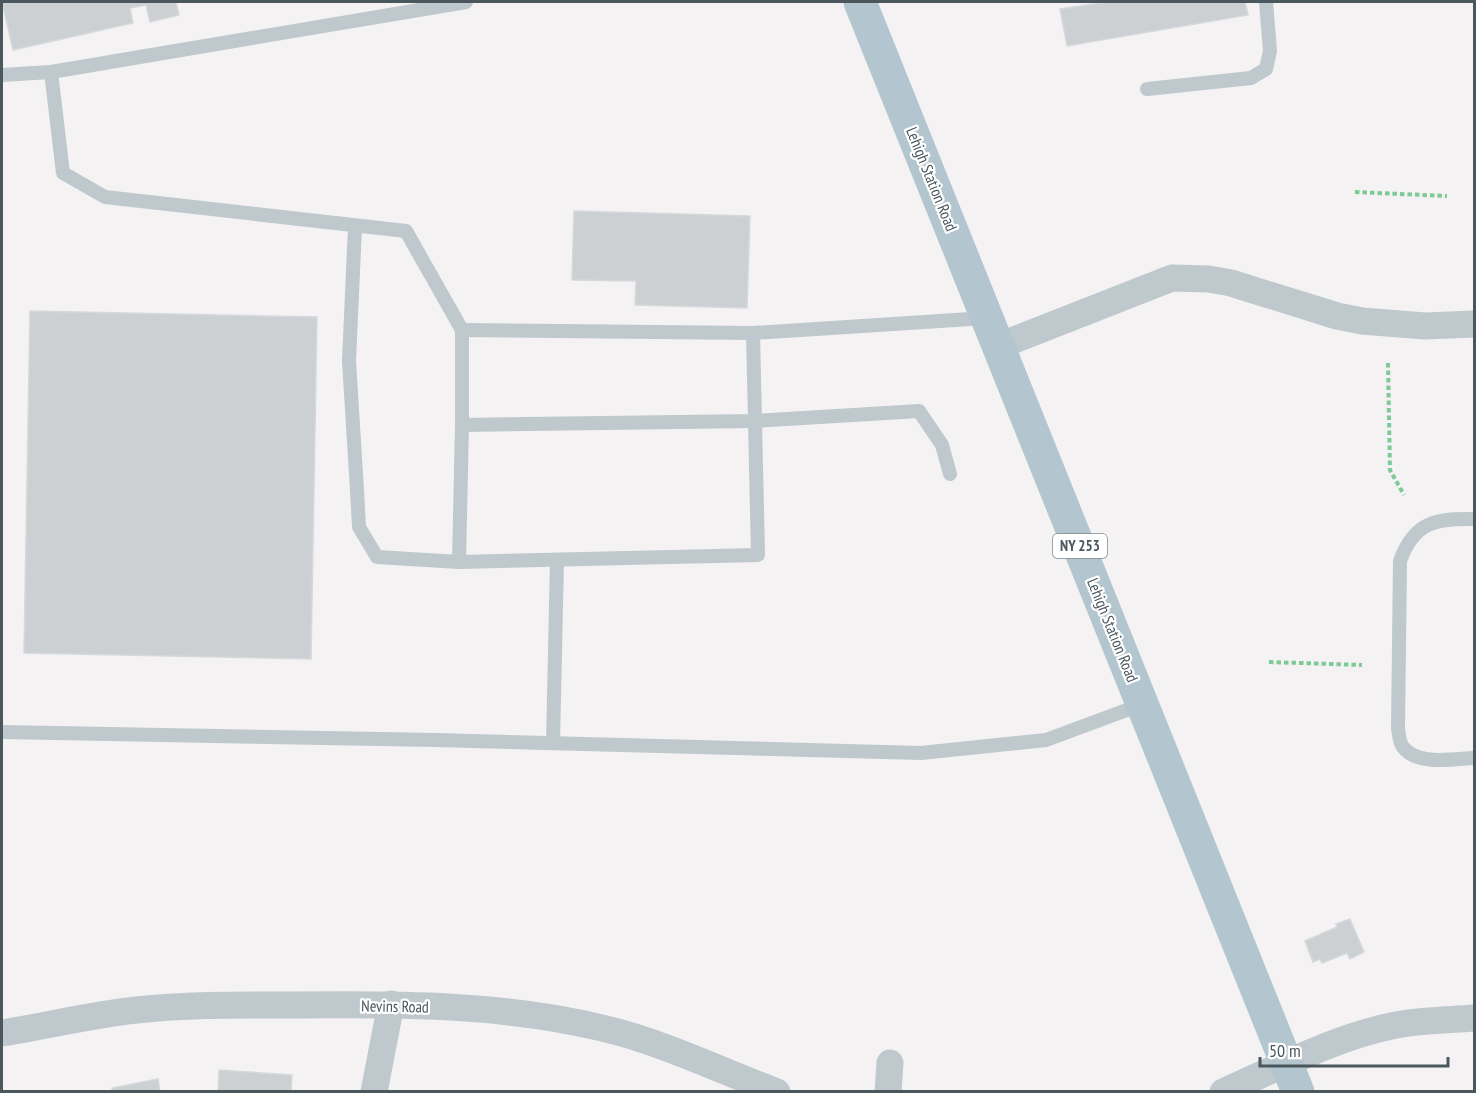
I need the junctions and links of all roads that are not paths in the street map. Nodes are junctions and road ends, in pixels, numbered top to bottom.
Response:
1 (466, 2) edge
2 (860, 2) edge
3 (1266, 2) edge
4 (51, 72) junction
5 (2, 75) edge
6 (1147, 89) dead end
7 (355, 227) junction
8 (1474, 324) edge
9 (462, 330) junction
10 (994, 332) junction
11 (753, 333) junction
12 (755, 421) junction
13 (462, 425) junction
14 (950, 474) dead end
15 (1474, 519) edge
16 (557, 560) junction
17 (459, 562) junction
18 (1143, 705) junction
19 (2, 732) edge
20 (553, 743) junction
21 (1474, 758) edge
22 (391, 1004) junction
23 (1474, 1018) edge
24 (2, 1034) edge
25 (890, 1063) dead end
26 (1293, 1078) edge
27 (727, 1083) edge
28 (374, 1092) edge
29 (777, 1092) edge
30 (888, 1092) edge
31 (1223, 1092) edge

1 - 4 lane
2 - 10 main road, Lehigh Station Road / NY 253
3 - 6 lane
4 - 5 lane
4 - 7 lane
7 - 9 lane
7 - 17 lane
8 - 10 street
9 - 11 lane
9 - 13 lane
10 - 11 lane
10 - 18 main road, Lehigh Station Road / NY 253
11 - 12 lane
12 - 13 lane
12 - 14 lane
12 - 16 lane
13 - 17 lane
15 - 21 lane
16 - 17 lane
16 - 20 lane
18 - 20 lane
18 - 26 main road, Lehigh Station Road / NY 253
19 - 20 lane
22 - 24 street, Nevins Road
22 - 27 street, Nevins Road
22 - 28 street
23 - 26 street
25 - 30 street
26 - 31 street
27 - 29 street, Nevins Road

